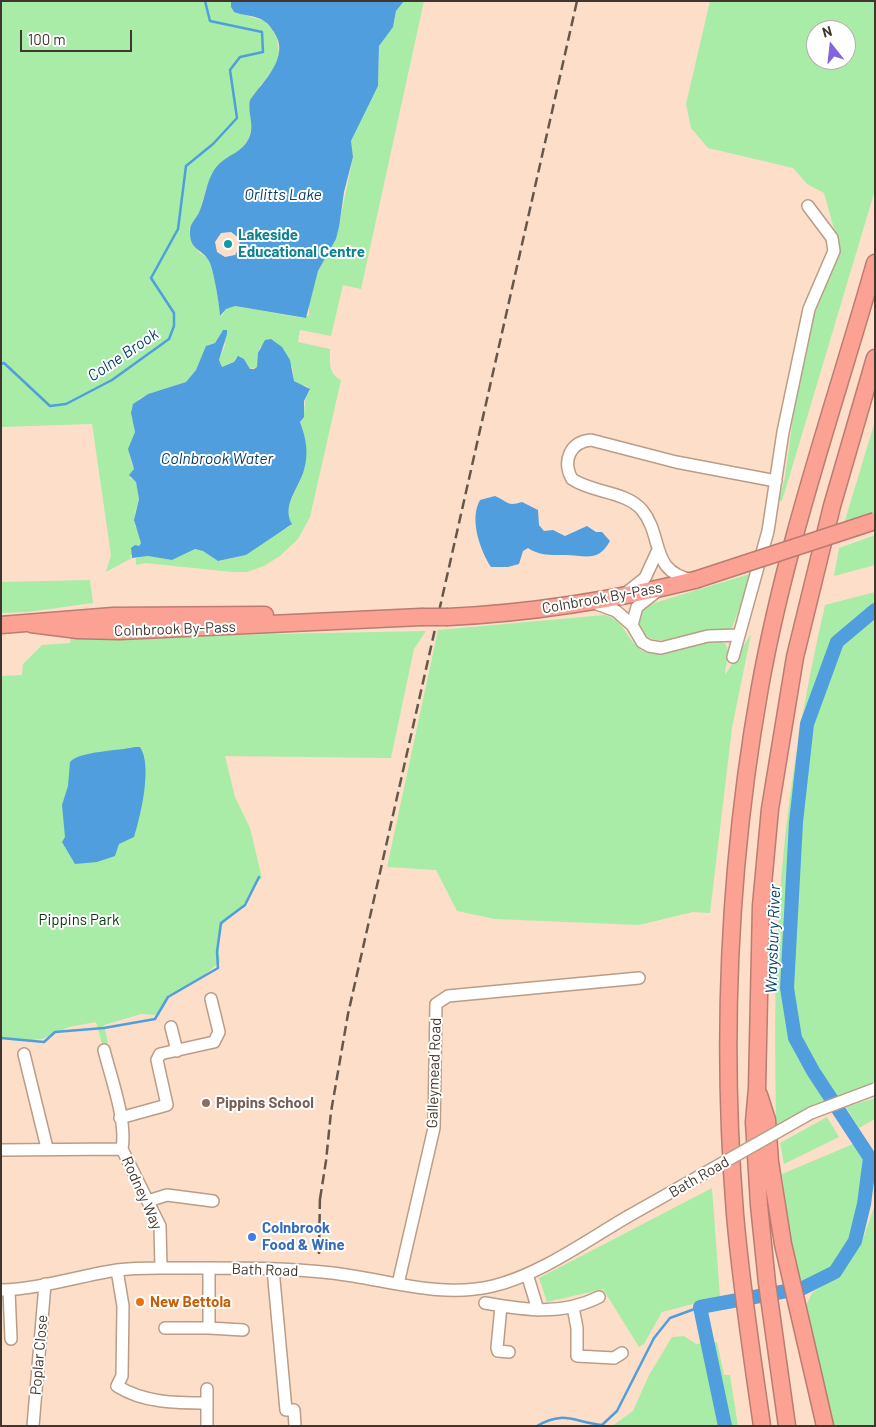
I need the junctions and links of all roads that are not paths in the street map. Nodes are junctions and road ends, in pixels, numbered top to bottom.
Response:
1 (808, 206) dead end
2 (875, 263) edge
3 (875, 358) edge
4 (776, 480) junction
5 (875, 521) edge
6 (658, 552) junction
7 (695, 580) junction
8 (662, 588) junction
9 (621, 596) junction
10 (590, 602) junction
11 (1, 625) edge
12 (632, 626) junction
13 (739, 635) junction
14 (733, 657) dead end
15 (639, 978) dead end
16 (212, 999) dead end
17 (171, 1027) dead end
18 (104, 1050) dead end
19 (176, 1051) junction
20 (24, 1054) dead end
21 (757, 1088) junction
22 (875, 1090) edge
23 (120, 1118) junction
24 (47, 1148) junction
25 (122, 1149) junction
26 (1, 1150) edge
27 (148, 1200) junction
28 (213, 1201) dead end
29 (162, 1268) junction
30 (209, 1268) junction
31 (272, 1268) junction
32 (117, 1270) junction
33 (527, 1274) junction
34 (45, 1284) junction
35 (398, 1284) junction
36 (5, 1290) edge
37 (599, 1297) dead end
38 (485, 1303) dead end
39 (501, 1306) junction
40 (573, 1307) junction
41 (538, 1310) junction
42 (165, 1328) dead end
43 (209, 1328) junction
44 (243, 1330) dead end
45 (9, 1339) edge
46 (509, 1352) dead end
47 (622, 1353) dead end
48 (207, 1389) dead end
49 (207, 1403) junction
50 (33, 1426) edge
51 (206, 1426) edge
52 (295, 1426) edge
53 (762, 1426) edge
54 (787, 1426) edge
55 (825, 1426) edge

1 - 4 street
2 - 53 highway
3 - 21 highway
4 - 6 street
4 - 13 street
5 - 7 highway, Colnbrook By-Pass, bridge
6 - 7 street
6 - 9 street
7 - 8 highway, Colnbrook By-Pass
8 - 9 highway, Colnbrook By-Pass
8 - 12 street
9 - 10 highway, Colnbrook By-Pass
10 - 11 highway, Colnbrook By-Pass, bridge
10 - 12 street
12 - 13 street
13 - 14 street
15 - 35 street, Galleymead Road
16 - 19 street
17 - 19 street
18 - 23 street
19 - 23 street
20 - 24 street
21 - 54 highway
21 - 55 highway
22 - 33 street, Bath Road, bridge
23 - 25 street
24 - 25 street, Rodney Way
24 - 26 street, Rodney Way
25 - 27 street, Rodney Way
27 - 28 street
27 - 29 street, Rodney Way
29 - 30 street, Bath Road
29 - 32 street, Bath Road
30 - 31 street, Bath Road
30 - 43 street
31 - 35 street, Bath Road
31 - 52 street
32 - 34 street, Bath Road
32 - 49 street
33 - 35 street, Bath Road
33 - 41 street
34 - 36 street, Bath Road
34 - 50 street, Poplar Close
36 - 45 street
37 - 40 street
38 - 39 street
39 - 41 street
39 - 46 street
40 - 41 street
40 - 47 street
42 - 43 street
43 - 44 street
48 - 49 street
49 - 51 street

